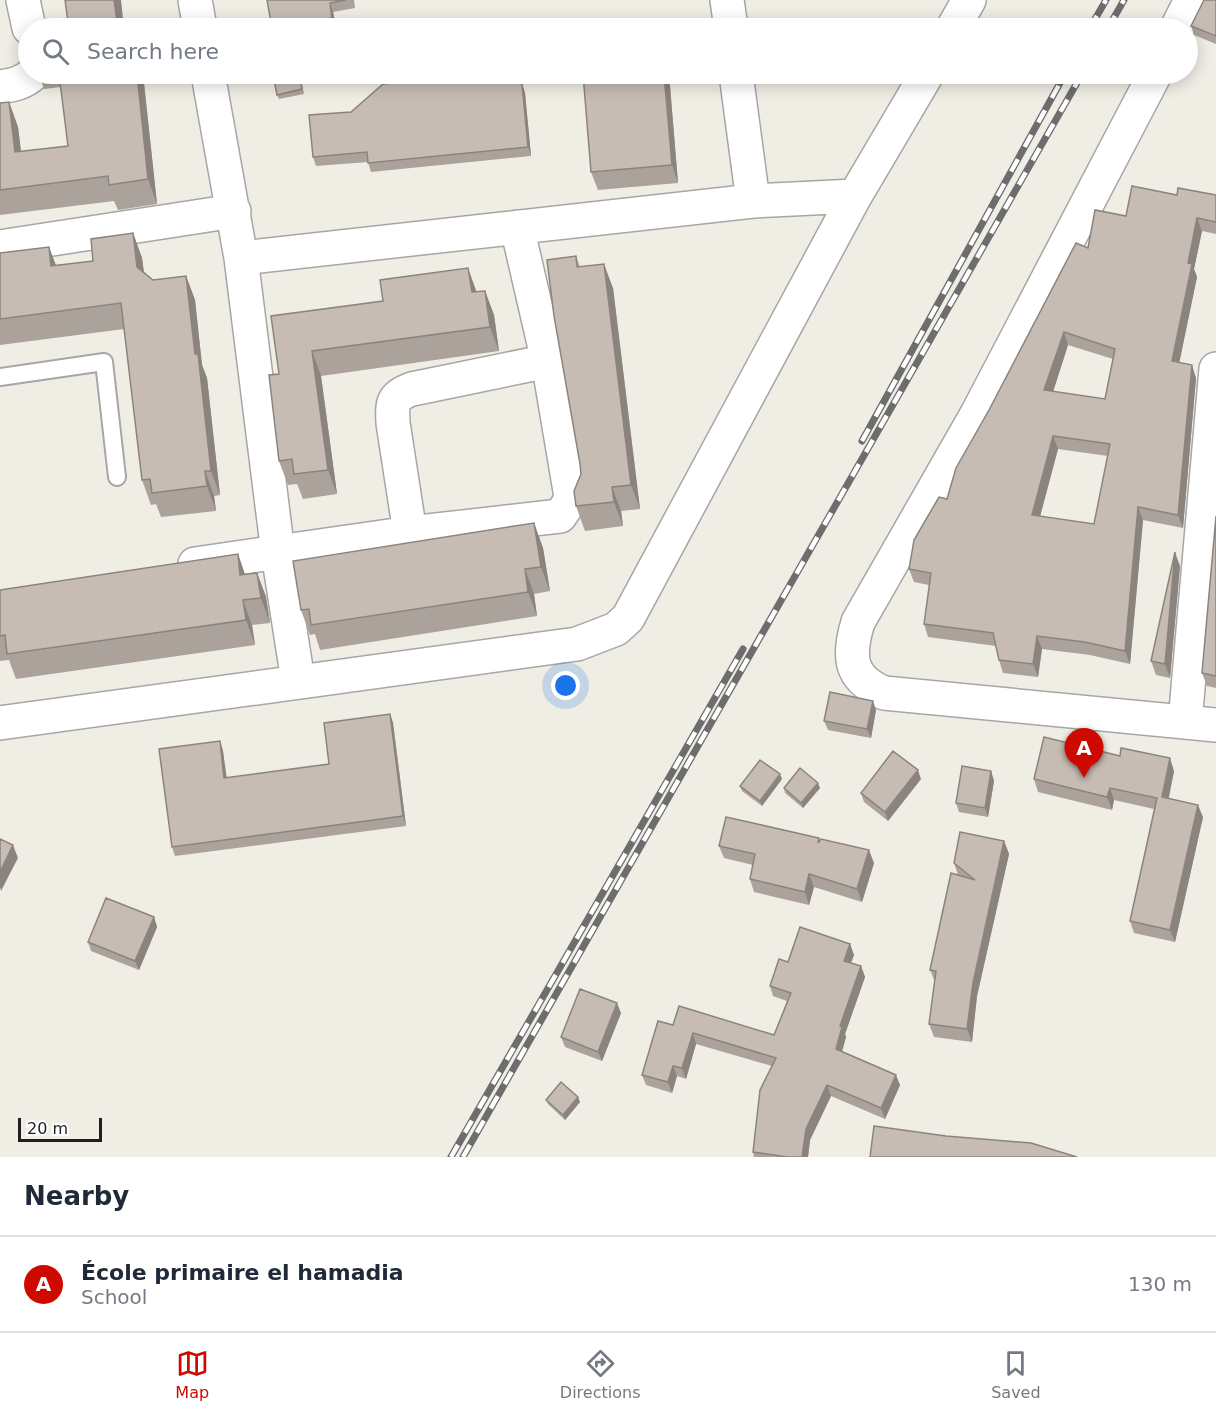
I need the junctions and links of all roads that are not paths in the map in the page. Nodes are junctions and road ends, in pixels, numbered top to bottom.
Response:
1 (23, 0) edge
2 (195, 0) edge
3 (727, 0) edge
4 (969, 0) edge
5 (1191, 0) edge
6 (27, 18) edge
7 (198, 18) edge
8 (729, 18) edge
9 (959, 18) edge
10 (1182, 18) edge
11 (18, 83) edge
12 (210, 84) edge
13 (737, 84) edge
14 (921, 84) edge
15 (1150, 84) edge
16 (0, 87) edge
17 (855, 196) junction
18 (753, 201) junction
19 (234, 211) junction
20 (517, 227) junction
21 (0, 248) edge
22 (241, 258) junction
23 (548, 361) junction
24 (1216, 369) edge
25 (0, 376) edge
26 (117, 477) dead end
27 (410, 533) junction
28 (278, 553) junction
29 (164, 569) edge
30 (298, 681) junction
31 (0, 723) edge
32 (1201, 723) edge

1 - 6 street
2 - 7 street
3 - 8 street
4 - 9 street
5 - 10 street
11 - 16 street
12 - 19 street
13 - 18 street
14 - 17 street
15 - 32 street
17 - 18 street
17 - 30 street
18 - 20 street
19 - 21 street
19 - 22 street
20 - 22 street
20 - 23 street
22 - 28 street
23 - 27 street
23 - 27 street
24 - 32 street
25 - 26 lane
27 - 28 street
28 - 29 street
28 - 30 street
30 - 31 street

